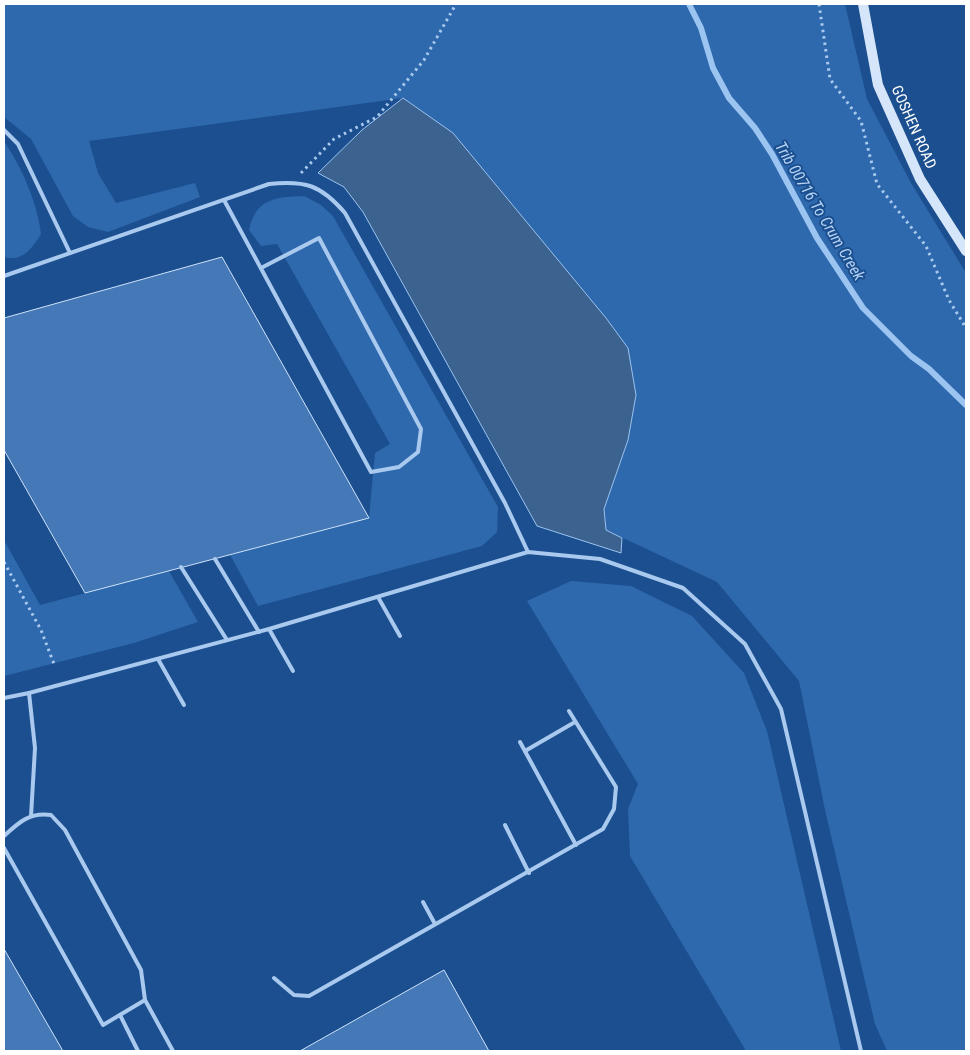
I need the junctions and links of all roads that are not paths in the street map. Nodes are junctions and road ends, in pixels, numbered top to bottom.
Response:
1 (863, 4) edge
2 (4, 130) edge
3 (224, 200) junction
4 (966, 251) edge
5 (70, 253) junction
6 (261, 268) junction
7 (4, 276) edge
8 (528, 552) junction
9 (215, 559) dead end
10 (181, 567) dead end
11 (378, 597) junction
12 (270, 630) junction
13 (259, 632) junction
14 (400, 636) dead end
15 (227, 640) junction
16 (158, 659) junction
17 (293, 671) dead end
18 (29, 693) junction
19 (4, 698) edge
20 (184, 705) dead end
21 (569, 711) dead end
22 (575, 722) junction
23 (520, 742) dead end
24 (525, 751) junction
25 (31, 816) junction
26 (505, 824) dead end
27 (4, 836) edge
28 (576, 845) junction
29 (4, 848) edge
30 (528, 873) junction
31 (423, 902) dead end
32 (435, 924) junction
33 (274, 978) dead end
34 (146, 1000) junction
35 (120, 1014) junction
36 (138, 1051) edge
37 (173, 1051) edge
38 (861, 1051) edge

1 - 4 main road, GOSHEN ROAD
2 - 5 lane
3 - 5 lane
3 - 6 lane
3 - 8 lane
5 - 7 lane
6 - 6 lane
8 - 11 lane
8 - 38 lane
9 - 13 lane
10 - 15 lane
11 - 12 lane
11 - 14 lane
12 - 13 lane
12 - 17 lane
13 - 15 lane
15 - 16 lane
16 - 18 lane
16 - 20 lane
18 - 19 lane
18 - 25 lane
21 - 22 lane
22 - 24 lane
22 - 28 lane
23 - 24 lane
24 - 28 lane
25 - 27 lane
25 - 34 lane
26 - 30 lane
28 - 30 lane
29 - 35 lane
30 - 32 lane
31 - 32 lane
32 - 33 lane
34 - 35 lane
34 - 37 lane
35 - 36 lane

